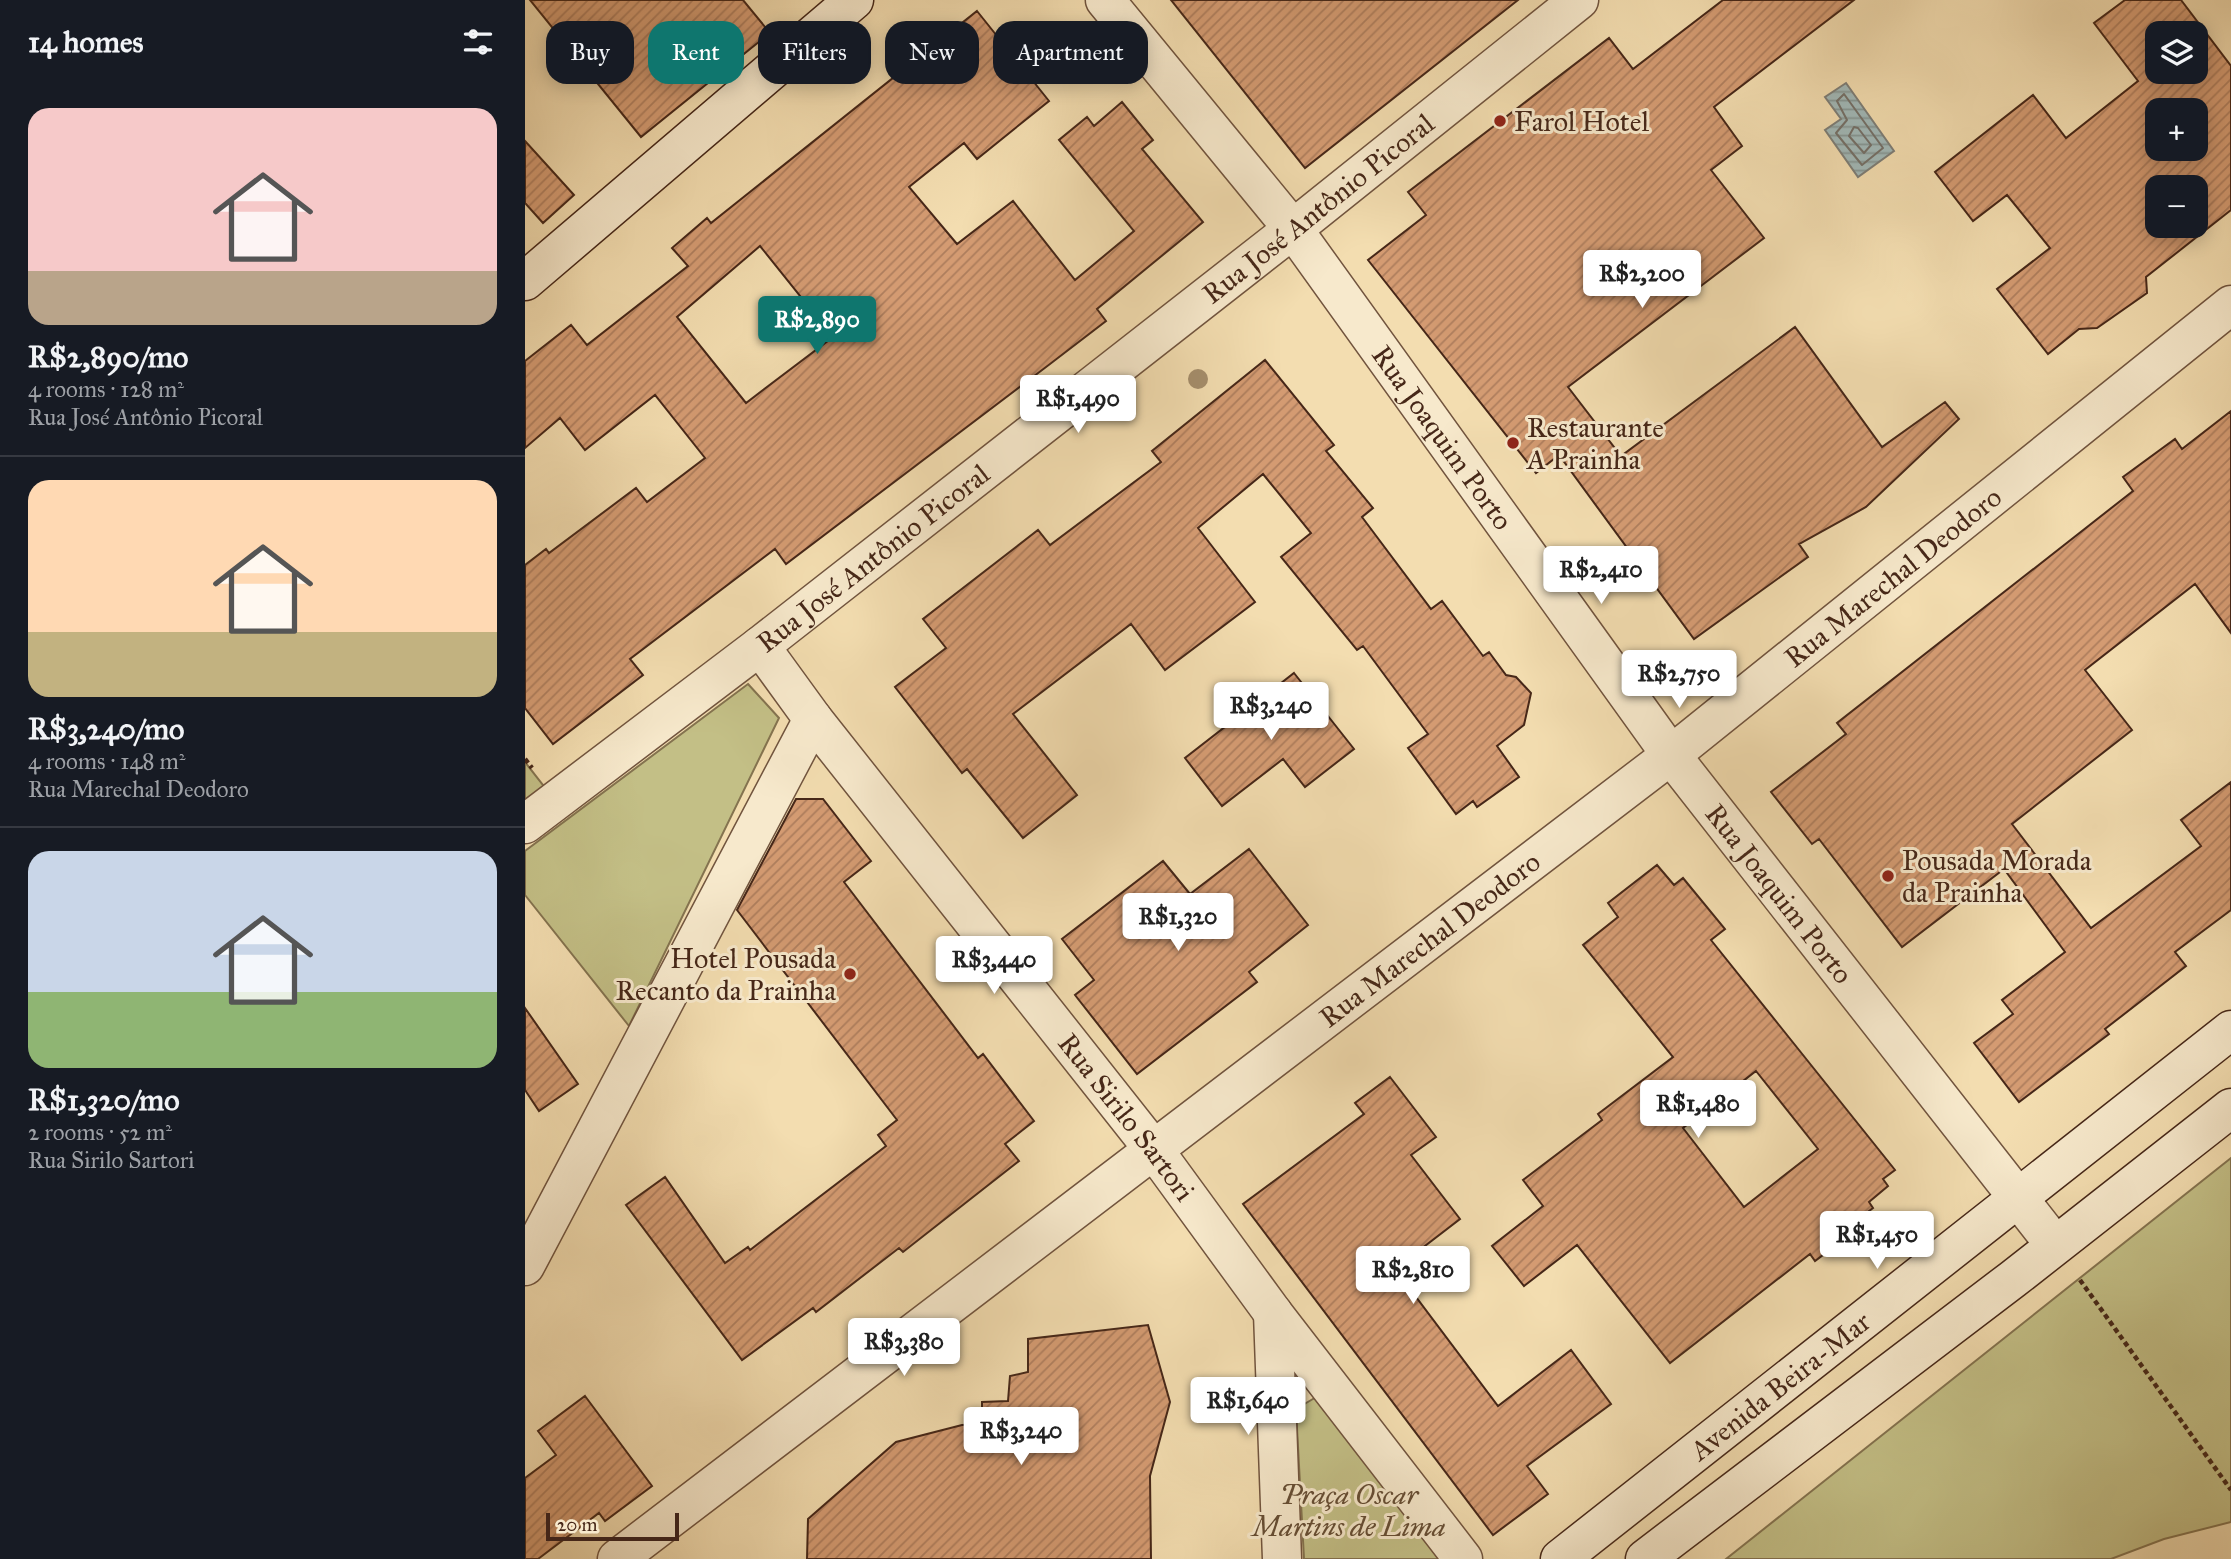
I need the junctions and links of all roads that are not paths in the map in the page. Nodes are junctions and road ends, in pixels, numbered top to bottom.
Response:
1 (854, 0) edge
2 (1105, 0) edge
3 (1579, 0) edge
4 (1293, 229) junction
5 (525, 281) edge
6 (2231, 305) edge
7 (760, 646) junction
8 (813, 719) junction
9 (1671, 755) junction
10 (527, 818) edge
11 (2231, 1030) edge
12 (2231, 1108) edge
13 (1154, 1150) junction
14 (2018, 1197) junction
15 (2055, 1245) junction
16 (525, 1266) edge
17 (1273, 1313) junction
18 (617, 1559) edge
19 (1282, 1559) edge
20 (1463, 1559) edge
21 (1560, 1559) edge
22 (1646, 1559) edge

1 - 5 street
2 - 4 street, Rua Joaquim Porto
3 - 4 street, Rua José Antônio Picoral
4 - 7 street, Rua José Antônio Picoral
4 - 9 street, Rua Joaquim Porto
6 - 9 street, Rua Marechal Deodoro
7 - 8 street, Rua Sirilo Sartori
7 - 10 street, Rua José Antônio Picoral
8 - 13 street, Rua Sirilo Sartori
8 - 16 street
9 - 13 street, Rua Marechal Deodoro
9 - 14 street, Rua Joaquim Porto
11 - 14 street, Avenida Beira-Mar
12 - 15 street, Avenida Beira-Mar
13 - 17 street, Rua Sirilo Sartori
13 - 18 street, Rua Marechal Deodoro
14 - 15 street, Rua Joaquim Porto
14 - 21 street, Avenida Beira-Mar
15 - 22 street, Avenida Beira-Mar
17 - 19 street
17 - 20 street, Rua Sirilo Sartori

